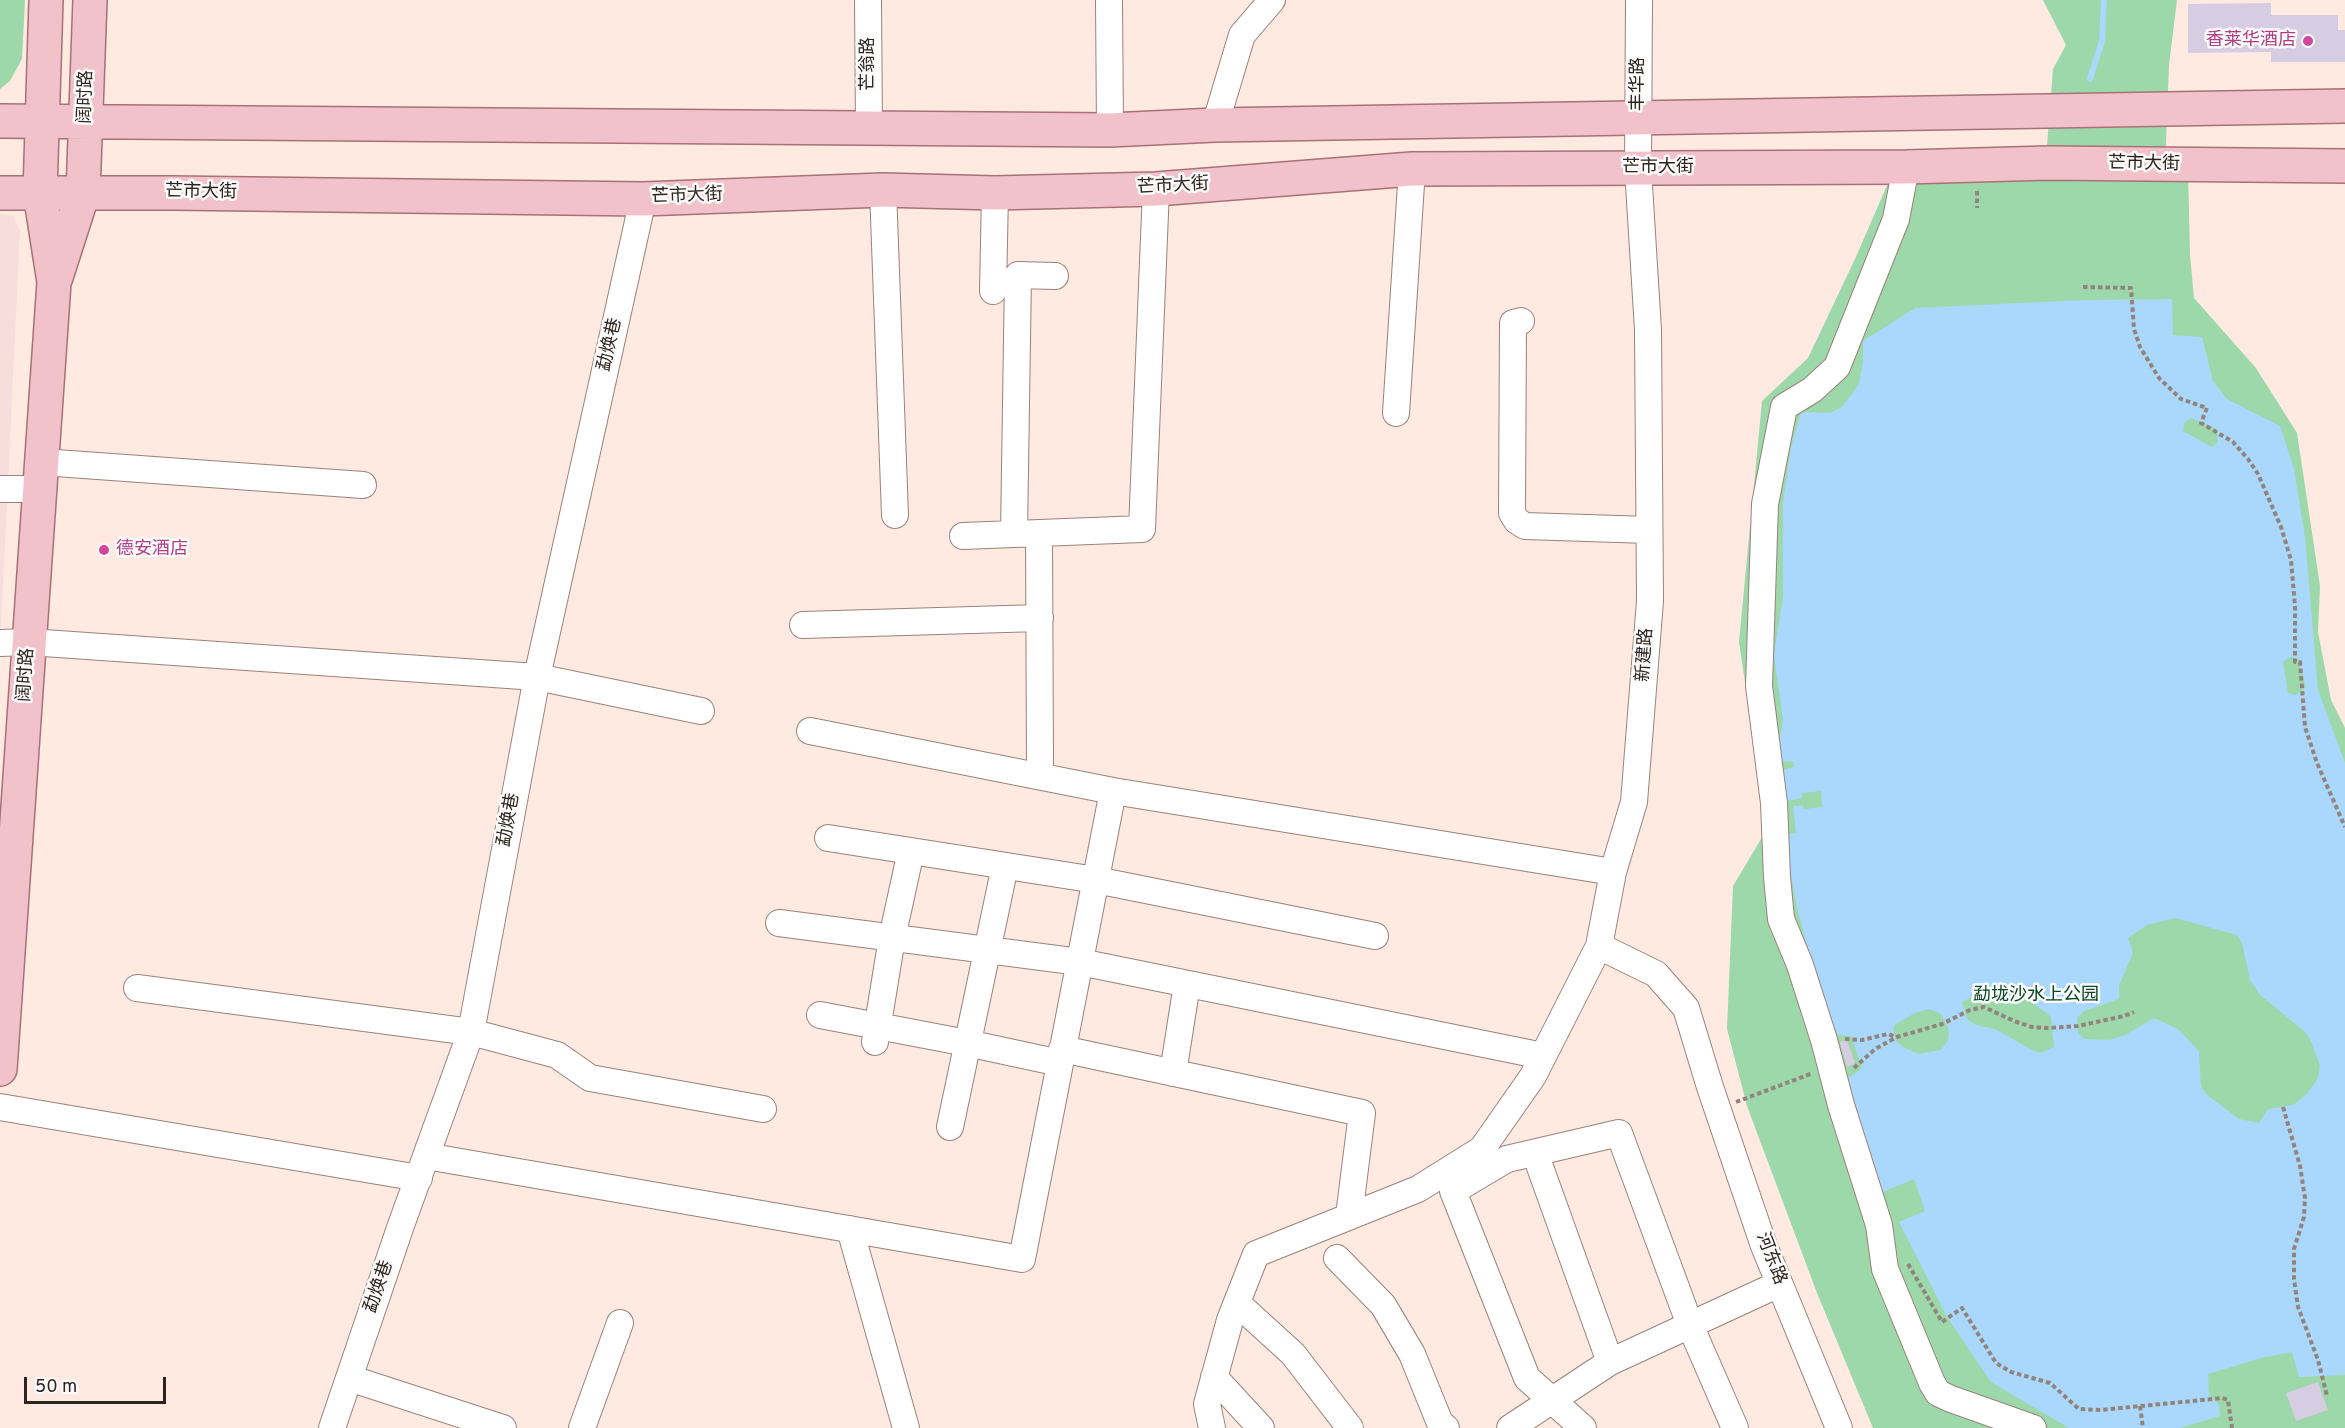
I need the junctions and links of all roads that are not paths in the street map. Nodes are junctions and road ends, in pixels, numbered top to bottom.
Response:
1 (46, 0) edge
2 (90, 0) edge
3 (868, 0) edge
4 (1109, 0) edge
5 (1272, 0) edge
6 (1639, 0) edge
7 (2345, 106) edge
8 (1639, 118) junction
9 (0, 122) edge
10 (42, 122) junction
11 (86, 122) junction
12 (1215, 125) junction
13 (869, 129) junction
14 (1110, 130) junction
15 (2345, 166) edge
16 (1906, 167) junction
17 (1412, 169) junction
18 (1638, 169) junction
19 (1156, 189) junction
20 (883, 190) junction
21 (0, 193) edge
22 (40, 193) junction
23 (83, 193) junction
24 (995, 193) junction
25 (643, 199) junction
26 (1055, 276) dead end
27 (54, 282) junction
28 (993, 291) dead end
29 (1521, 321) dead end
30 (1396, 413) dead end
31 (41, 475) junction
32 (363, 485) dead end
33 (0, 489) edge
34 (895, 515) dead end
35 (1649, 530) junction
36 (1027, 533) junction
37 (963, 536) dead end
38 (1040, 618) junction
39 (803, 625) dead end
40 (15, 643) edge
41 (537, 677) junction
42 (701, 711) dead end
43 (810, 731) dead end
44 (1040, 766) dead end
45 (1113, 791) junction
46 (828, 838) dead end
47 (911, 851) junction
48 (1005, 866) junction
49 (1613, 872) junction
50 (1095, 880) junction
51 (779, 923) dead end
52 (1375, 936) dead end
53 (892, 938) junction
54 (1599, 946) junction
55 (986, 950) junction
56 (1080, 962) junction
57 (1187, 984) junction
58 (137, 988) dead end
59 (820, 1016) dead end
60 (471, 1032) junction
61 (876, 1034) junction
62 (967, 1043) junction
63 (1061, 1056) junction
64 (1543, 1056) junction
65 (0, 1069) edge
66 (1173, 1072) junction
67 (0, 1107) edge
68 (763, 1109) dead end
69 (950, 1127) dead end
70 (1535, 1153) junction
71 (422, 1167) junction
72 (1349, 1216) junction
73 (850, 1229) junction
74 (1337, 1258) dead end
75 (1779, 1284) junction
76 (1237, 1303) junction
77 (620, 1323) dead end
78 (1690, 1325) junction
79 (1610, 1362) junction
80 (1214, 1377) junction
81 (349, 1378) junction
82 (1551, 1400) junction
83 (332, 1428) edge
84 (503, 1428) edge
85 (582, 1428) edge
86 (906, 1428) edge
87 (1212, 1428) edge
88 (1261, 1428) edge
89 (1350, 1428) edge
90 (1446, 1428) edge
91 (1510, 1428) edge
92 (1583, 1428) edge
93 (1735, 1428) edge
94 (1839, 1428) edge
95 (2033, 1428) edge

1 - 10 main road
2 - 11 main road, 阔时路
3 - 13 street, 芒翁路
4 - 14 street
5 - 12 street
6 - 8 street, 丰华路
7 - 8 main road
8 - 12 main road
8 - 18 street, 丰华路
9 - 10 main road
10 - 11 main road
10 - 22 main road
11 - 13 main road
11 - 23 main road, 阔时路
12 - 14 main road
13 - 14 main road
15 - 16 main road, 芒市大街
16 - 18 main road, 芒市大街
16 - 95 street
17 - 18 main road, 芒市大街
17 - 19 main road, 芒市大街
17 - 30 street
18 - 35 street, 新建路
19 - 24 main road, 芒市大街
19 - 36 street
20 - 24 main road, 芒市大街
20 - 25 main road, 芒市大街
20 - 34 street
21 - 22 main road, 芒市大街
22 - 23 main road, 芒市大街
22 - 27 main road
23 - 25 main road, 芒市大街
23 - 27 main road, 阔时路
24 - 28 street
25 - 41 street, 勐焕巷
26 - 36 street
27 - 31 main road, 阔时路
29 - 35 street
31 - 32 street
31 - 33 street
31 - 40 main road, 阔时路
35 - 49 street, 新建路
36 - 37 street
36 - 38 street
38 - 39 street
38 - 44 street
40 - 41 street
40 - 65 main road, 阔时路
41 - 42 street
41 - 60 street, 勐焕巷
43 - 45 street
45 - 49 street
45 - 50 street
46 - 47 street
47 - 48 street
47 - 53 street
48 - 50 street
48 - 55 street
49 - 54 street, 新建路
50 - 52 street
50 - 56 street
51 - 53 street
53 - 55 street
53 - 61 street
54 - 64 street, 新建路
54 - 75 street, 河东路
55 - 56 street
55 - 62 street
56 - 57 street
56 - 63 street
57 - 64 street
57 - 66 street
58 - 60 street
59 - 61 street
60 - 68 street
60 - 71 street, 勐焕巷
61 - 62 street
62 - 63 street
62 - 69 street
63 - 66 street
63 - 73 street
64 - 72 street, 新建路
66 - 72 street
67 - 71 street
70 - 78 street
70 - 79 street
70 - 82 street
71 - 73 street
71 - 81 street, 勐焕巷
72 - 76 street, 新建路
73 - 86 street
74 - 90 street
75 - 78 street
75 - 94 street, 河东路
76 - 80 street, 新建路
76 - 89 street
77 - 85 street
78 - 79 street
78 - 93 street
79 - 82 street
80 - 87 street, 新建路
80 - 88 street
81 - 83 street, 勐焕巷
81 - 84 street
82 - 91 street
82 - 92 street

